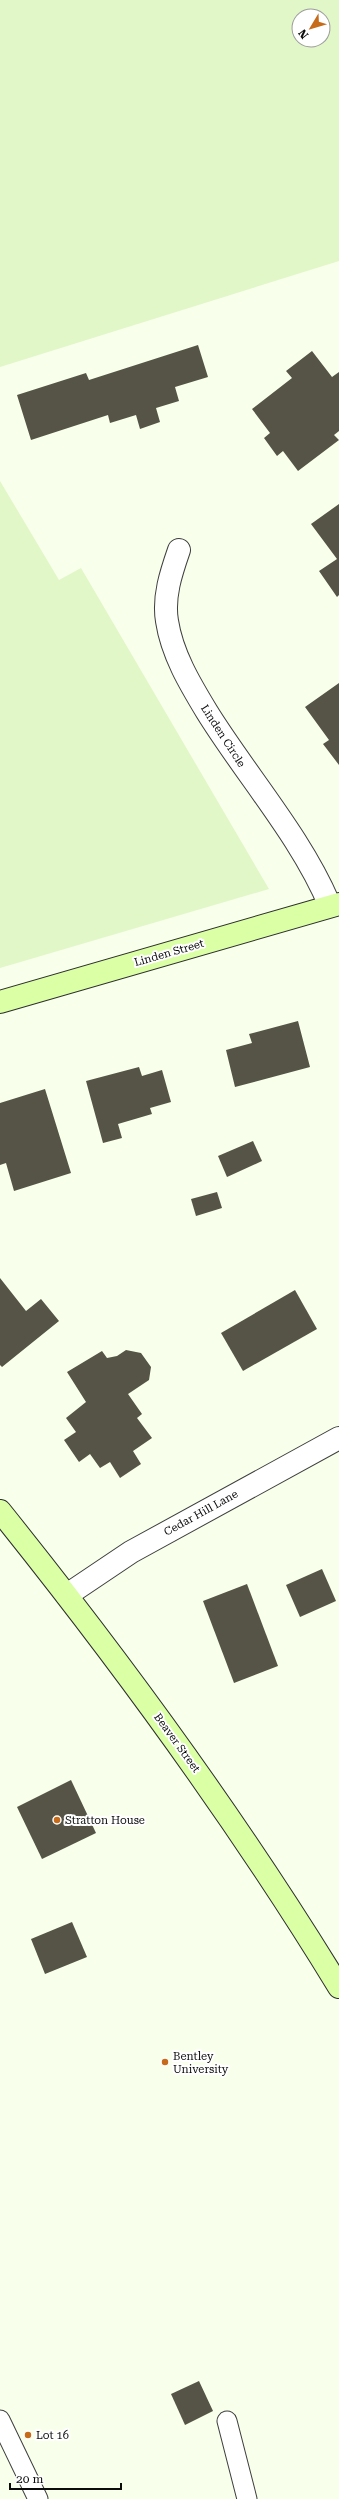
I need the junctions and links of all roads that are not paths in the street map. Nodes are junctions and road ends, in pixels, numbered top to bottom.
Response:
1 (179, 550) dead end
2 (335, 905) edge
3 (0, 1002) edge
4 (339, 1438) edge
5 (0, 1511) edge
6 (67, 1595) junction
7 (339, 1987) edge
8 (0, 2420) edge
9 (227, 2421) dead end
10 (38, 2499) edge
11 (247, 2499) edge

1 - 2 street, Linden Circle
2 - 3 main road, Linden Street
4 - 6 street, Cedar Hill Lane
5 - 6 main road, Beaver Street
6 - 7 main road, Beaver Street
8 - 10 lane
9 - 11 lane

